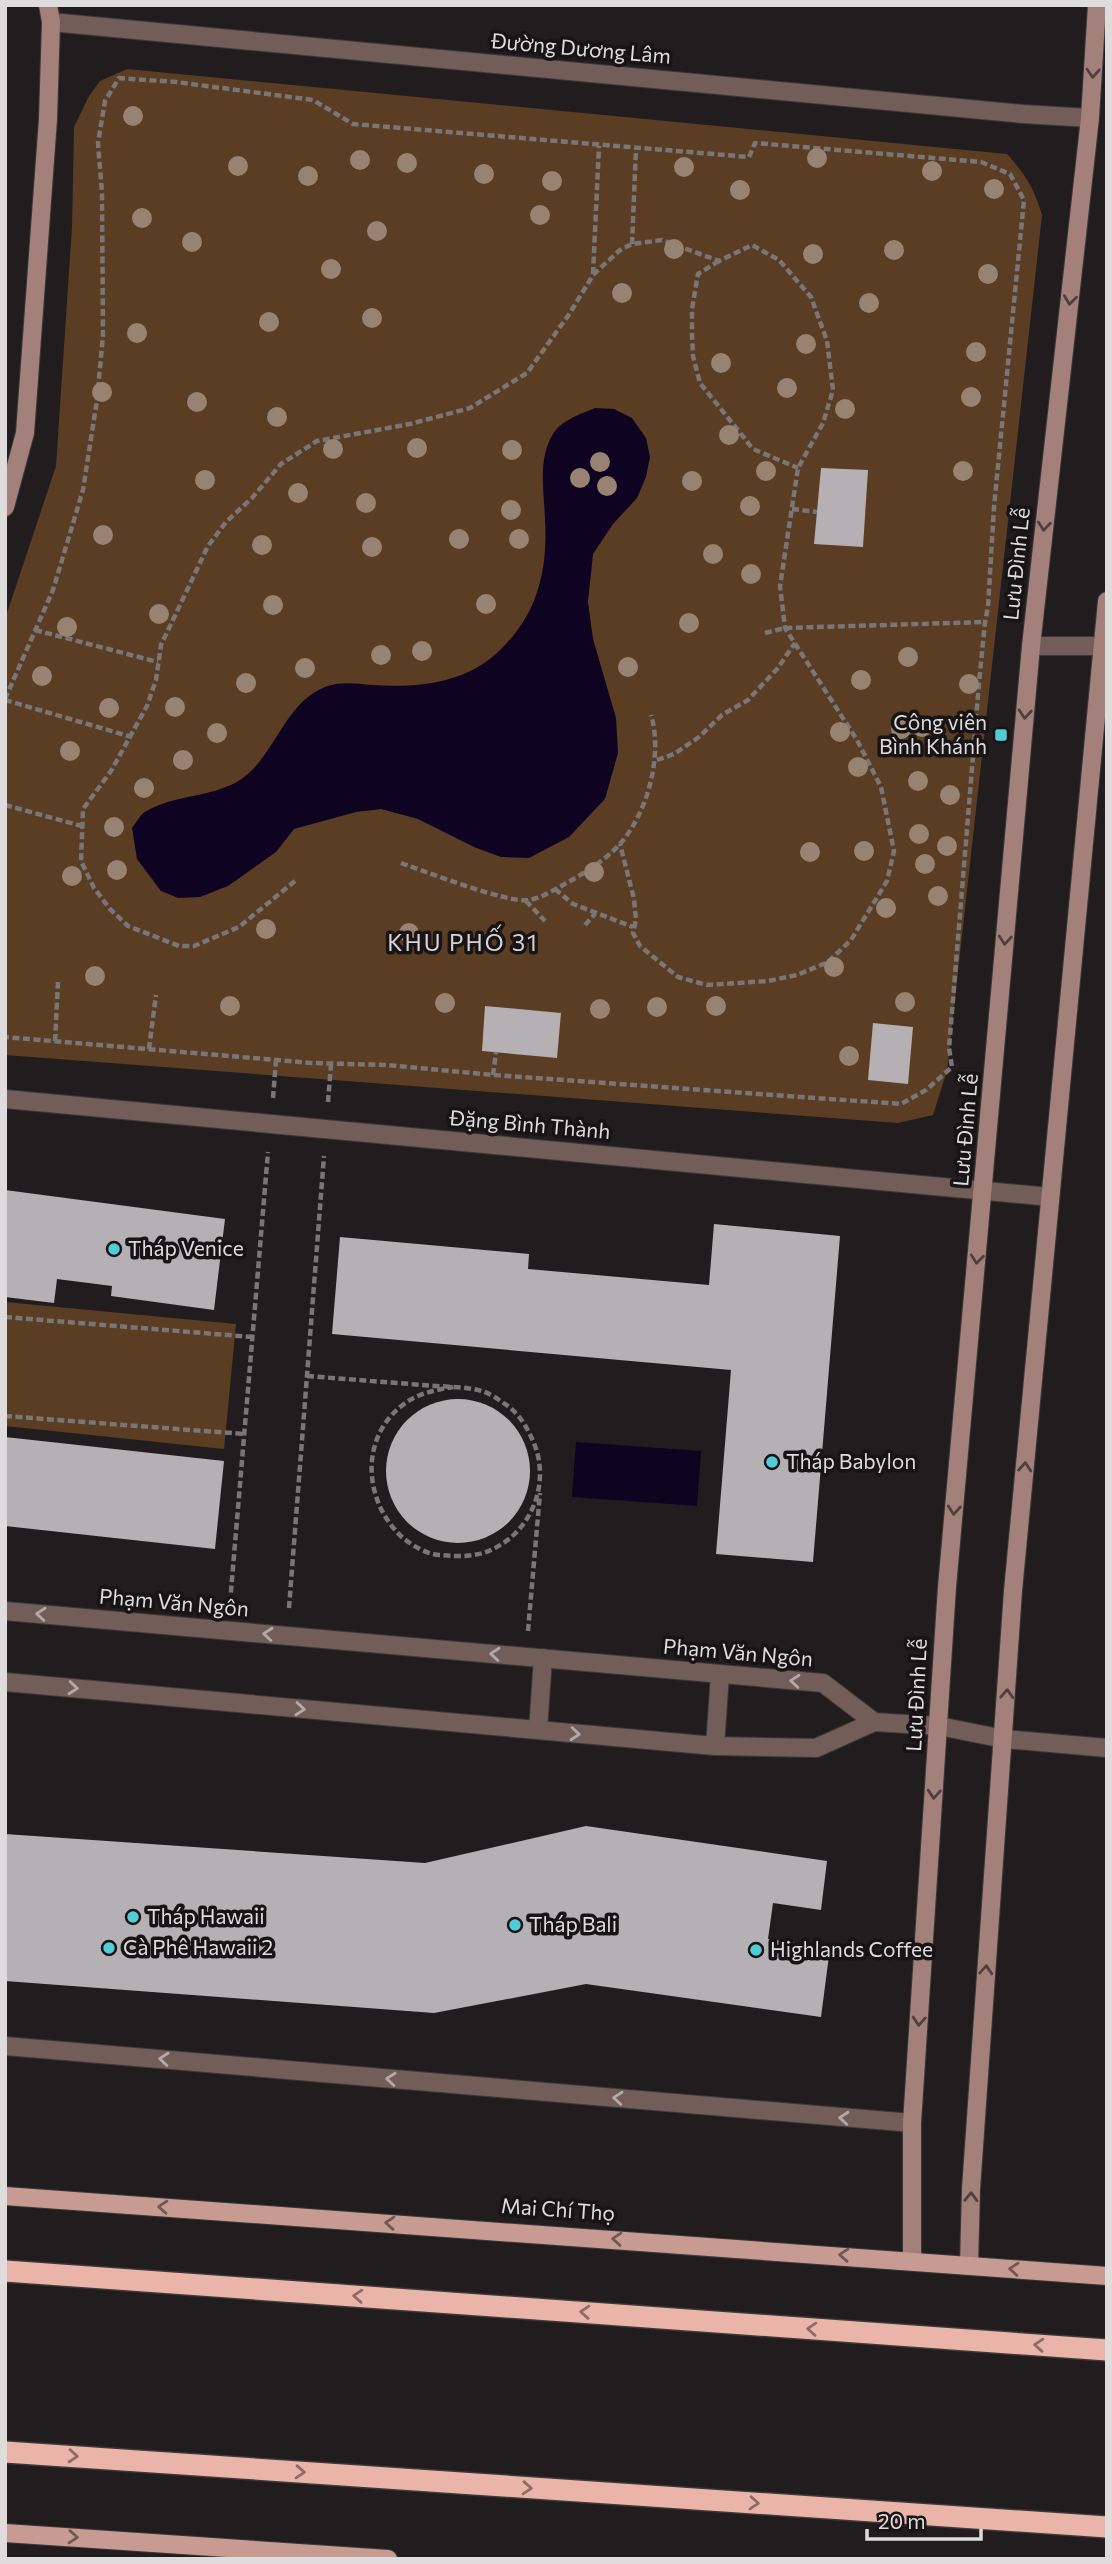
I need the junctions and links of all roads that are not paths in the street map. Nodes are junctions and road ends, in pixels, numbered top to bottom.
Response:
1 (1097, 5) edge
2 (50, 14) edge
3 (1099, 119) edge
4 (5, 506) edge
5 (1107, 601) edge
6 (1031, 646) junction
7 (1104, 646) edge
8 (5, 1099) edge
9 (984, 1191) junction
10 (1050, 1197) junction
11 (5, 1611) edge
12 (534, 1658) junction
13 (720, 1674) junction
14 (5, 1682) edge
15 (874, 1722) junction
16 (939, 1726) junction
17 (538, 1730) junction
18 (1004, 1739) junction
19 (715, 1746) junction
20 (1107, 1748) edge
21 (5, 2046) edge
22 (912, 2123) junction
23 (5, 2196) edge
24 (912, 2260) junction
25 (970, 2265) junction
26 (5, 2271) edge
27 (1107, 2276) edge
28 (1107, 2350) edge
29 (5, 2452) edge
30 (1107, 2527) edge
31 (5, 2533) edge
32 (388, 2559) edge

1 -> 3 street, Lưu Đình Lễ
2 - 3 street, Đường Dương Lâm
2 - 4 street
3 -> 6 street, Lưu Đình Lễ
5 - 7 street
6 - 7 street
6 -> 9 street, Lưu Đình Lễ
7 - 10 street
8 - 9 street, Đặng Bình Thành
9 - 10 street, Đặng Bình Thành
9 -> 16 street, Lưu Đình Lễ
18 -> 10 street
12 -> 11 street, Phạm Văn Ngôn
12 - 13 street, Phạm Văn Ngôn
12 - 17 street
15 -> 13 street, Phạm Văn Ngôn
13 - 19 street
14 -> 17 street
15 - 16 street
15 - 19 street
16 - 18 street
16 -> 22 street, Lưu Đình Lễ
17 -> 19 street
18 - 20 street
25 -> 18 street
22 -> 21 street
22 - 24 street, Lưu Đình Lễ
24 -> 23 main road, Mai Chí Thọ
24 - 25 main road, Mai Chí Thọ
27 -> 25 main road, Mai Chí Thọ
28 -> 26 highway
29 -> 30 highway
31 -> 32 main road

